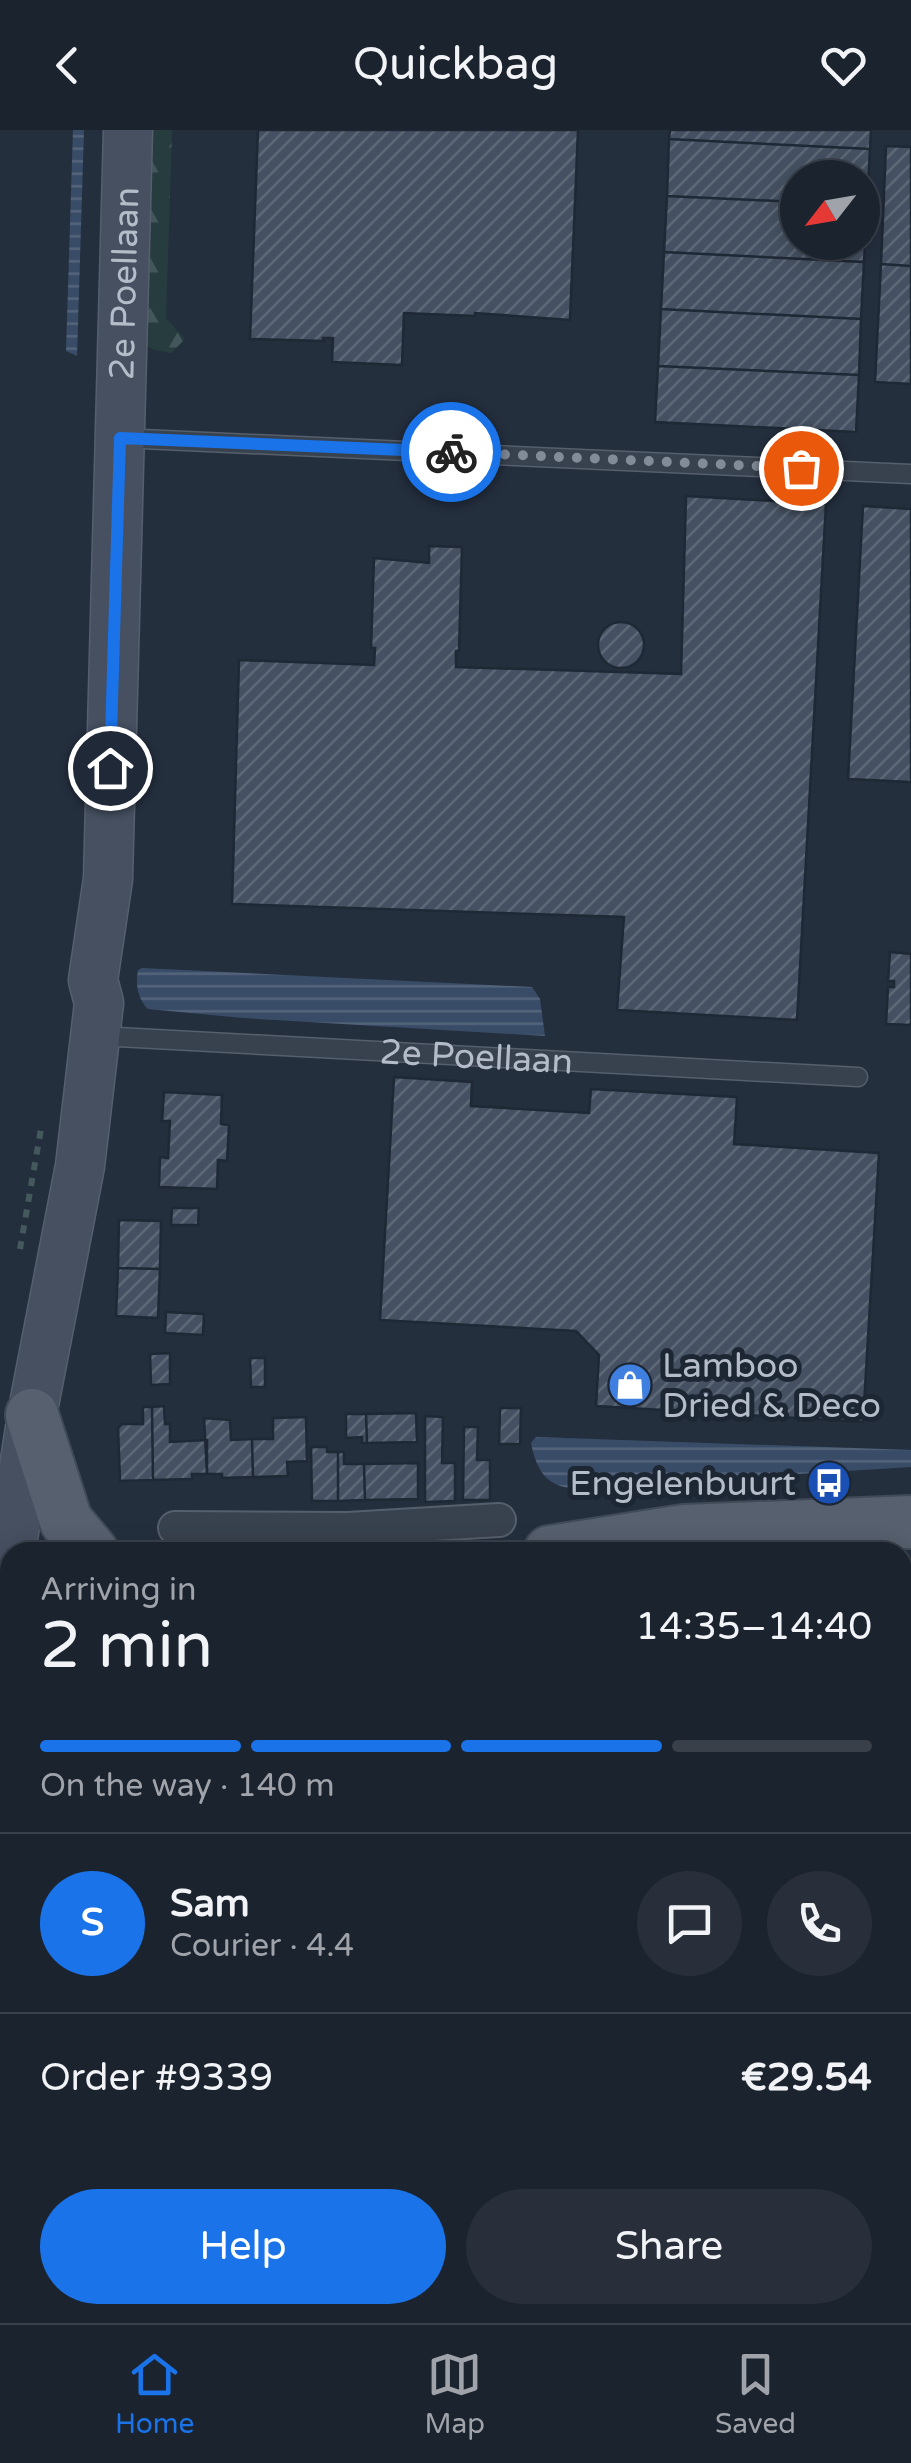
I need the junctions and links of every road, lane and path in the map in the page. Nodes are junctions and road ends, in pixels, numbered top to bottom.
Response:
1 (128, 130) edge
2 (120, 438) junction
3 (911, 474) edge
4 (84, 1035) junction
5 (858, 1077) dead end
6 (16, 1429) edge
7 (498, 1520) dead end
8 (911, 1522) edge
9 (175, 1528) dead end
10 (352, 1541) edge
11 (11, 1542) edge
12 (83, 1542) edge
13 (614, 1542) edge

1 - 2 main road, 2e Poellaan
2 - 3 lane
2 - 4 main road, 2e Poellaan
4 - 5 lane, 2e Poellaan
4 - 6 main road, 2e Poellaan
6 - 11 main road, 2e Poellaan
6 - 12 main road
7 - 10 street
8 - 13 main road
9 - 10 street

